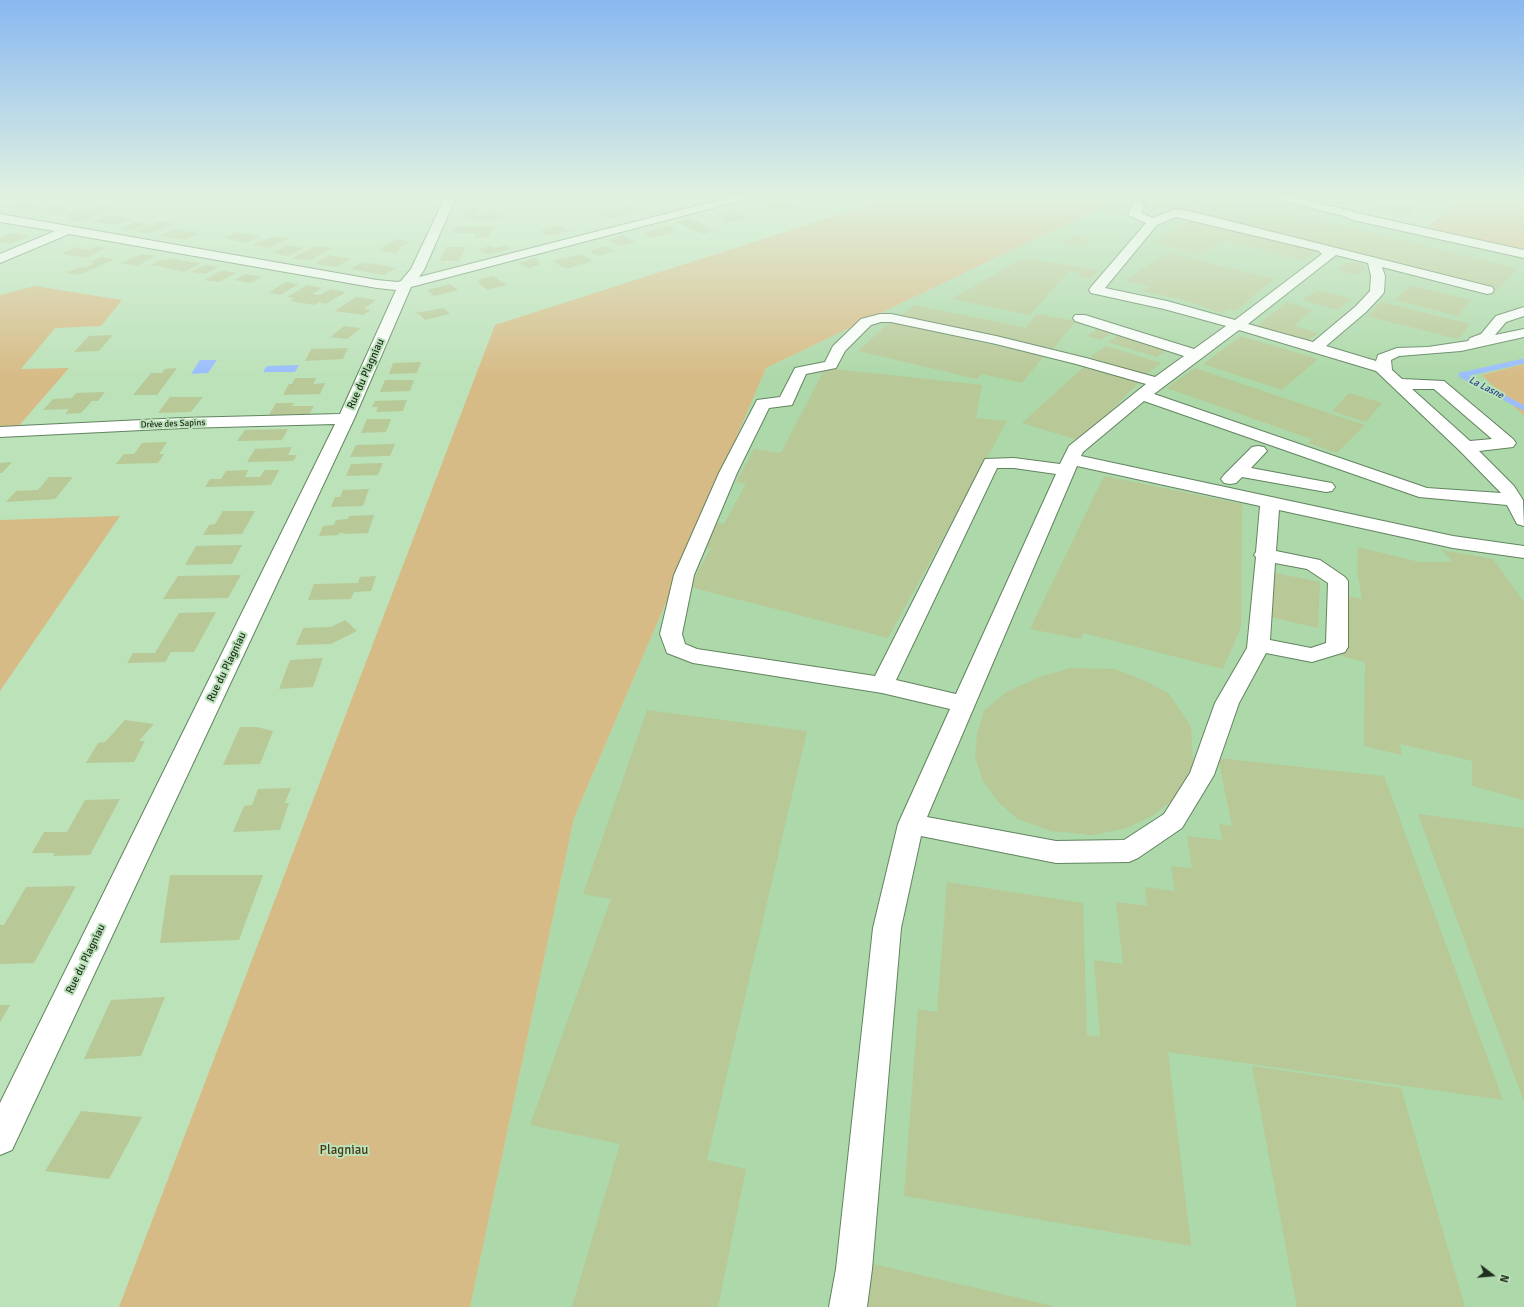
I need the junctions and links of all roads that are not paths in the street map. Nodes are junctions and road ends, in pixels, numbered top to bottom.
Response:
1 (216, 256) edge
2 (423, 256) edge
3 (517, 256) edge
4 (1125, 256) edge
5 (1327, 256) edge
6 (1354, 256) edge
7 (1374, 261) junction
8 (405, 285) junction
9 (1487, 290) dead end
10 (1524, 311) edge
11 (1080, 318) dead end
12 (1237, 325) junction
13 (1524, 333) edge
14 (1461, 347) junction
15 (1315, 348) junction
16 (1196, 355) junction
17 (1384, 368) junction
18 (1399, 384) junction
19 (1150, 389) junction
20 (346, 418) junction
21 (0, 432) edge
22 (1466, 446) junction
23 (1258, 451) dead end
24 (1341, 463) junction
25 (1068, 464) junction
26 (1239, 471) junction
27 (1326, 487) junction
28 (1218, 491) junction
29 (1514, 500) junction
30 (1270, 502) junction
31 (1318, 512) junction
32 (1524, 520) edge
33 (1524, 552) edge
34 (1264, 555) junction
35 (1259, 645) junction
36 (882, 685) junction
37 (964, 704) junction
38 (911, 824) junction
39 (0, 1138) edge
40 (848, 1307) edge

1 - 8 street
2 - 8 street, Rue du Plagniau
3 - 8 street
4 - 12 street
5 - 12 street
6 - 7 street
7 - 9 street
7 - 15 street
8 - 20 street, Rue du Plagniau
10 - 14 street
11 - 16 street
12 - 15 street
12 - 16 street
13 - 14 street
14 - 17 street
15 - 17 street
16 - 19 street
17 - 18 street
18 - 22 street
18 - 22 street
19 - 24 street
19 - 25 street
19 - 36 street
20 - 21 street, Drève des Sapins
20 - 39 street, Rue du Plagniau
22 - 29 street
23 - 26 street
24 - 27 street
24 - 29 street
25 - 28 street
25 - 36 street
25 - 37 street
26 - 27 street
26 - 28 street
27 - 31 street
28 - 30 street
29 - 32 street
30 - 31 street
30 - 34 street
31 - 33 street
34 - 35 street
34 - 35 street
35 - 38 street
36 - 37 street
37 - 38 street
38 - 40 street

